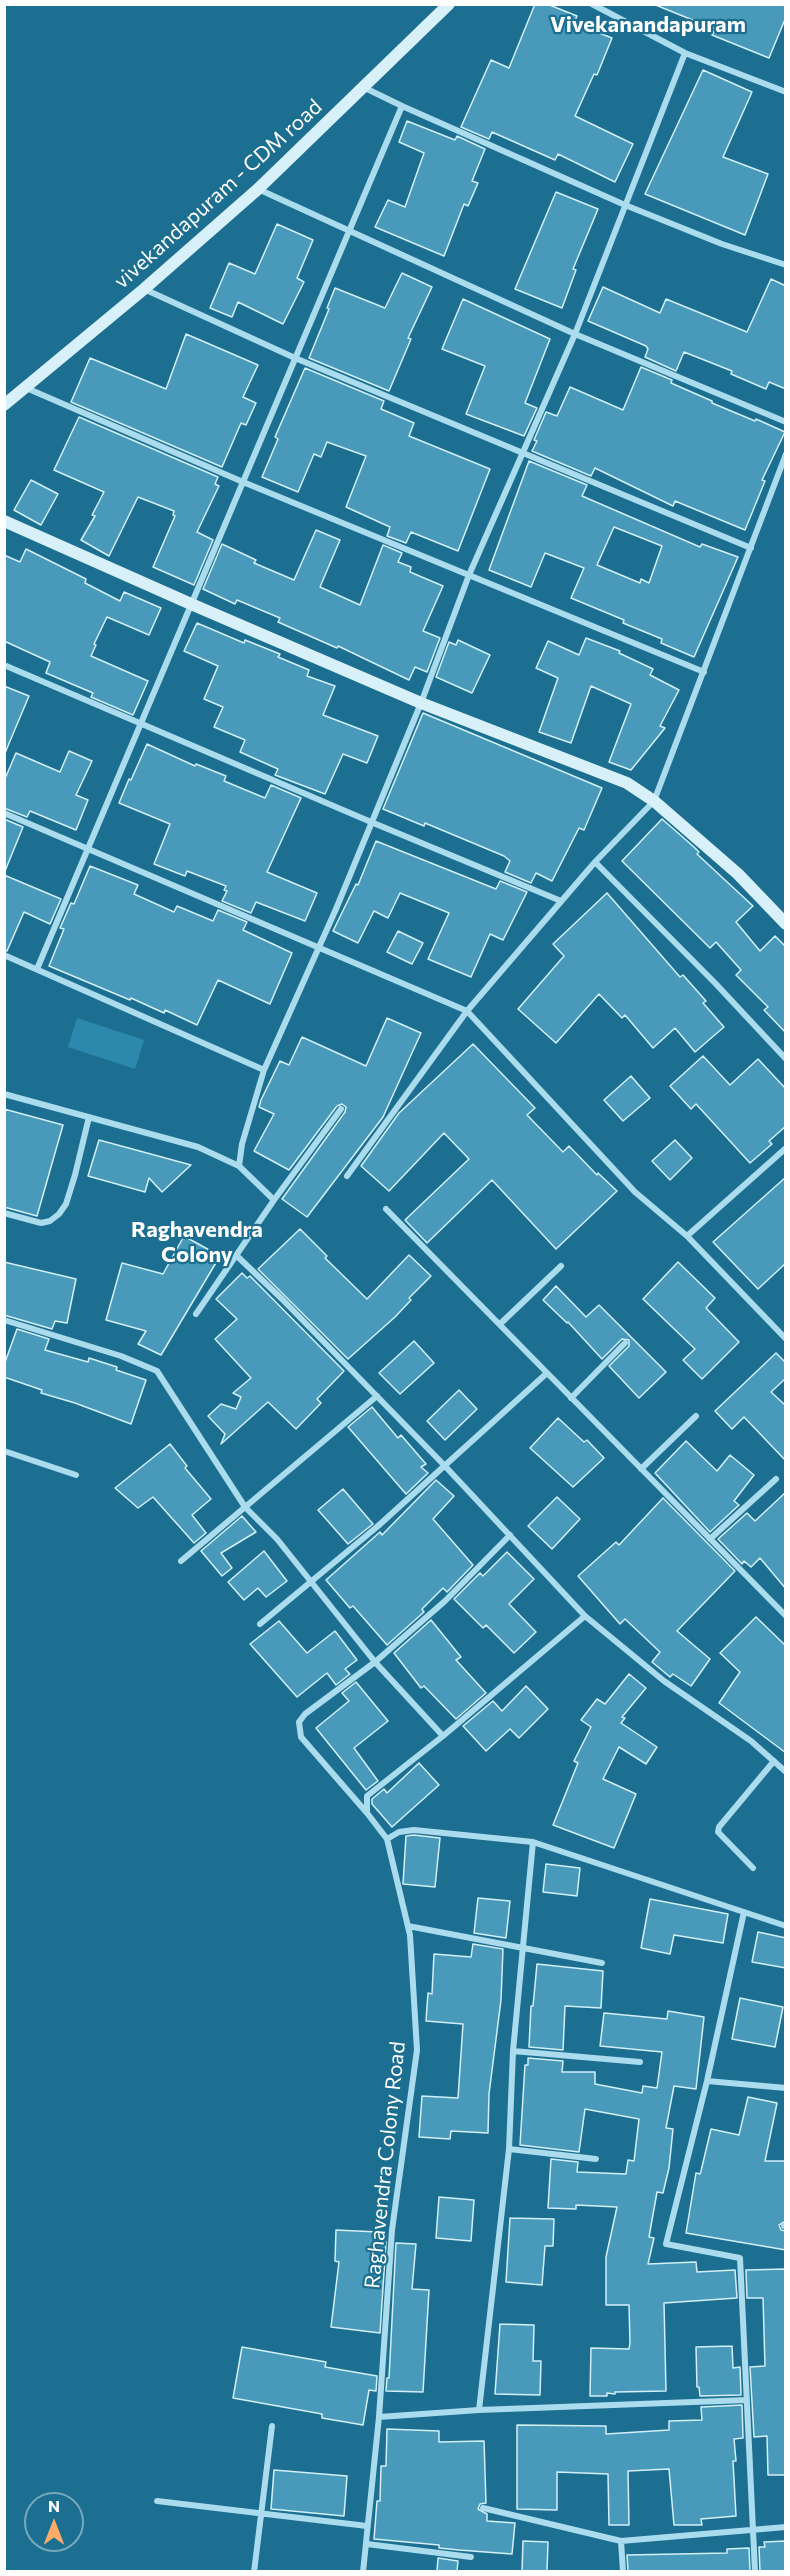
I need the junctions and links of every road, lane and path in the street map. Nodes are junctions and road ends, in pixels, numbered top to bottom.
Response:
1 (449, 4) edge
2 (592, 4) edge
3 (685, 53) junction
4 (365, 88) junction
5 (786, 92) edge
6 (402, 106) junction
7 (258, 189) junction
8 (625, 205) junction
9 (348, 232) junction
10 (786, 266) edge
11 (144, 289) junction
12 (575, 334) junction
13 (295, 358) junction
14 (24, 387) junction
15 (4, 405) edge
16 (786, 422) edge
17 (522, 451) junction
18 (786, 454) edge
19 (243, 482) junction
20 (4, 521) edge
21 (751, 548) junction
22 (469, 575) junction
23 (191, 604) junction
24 (4, 665) edge
25 (704, 672) junction
26 (421, 703) junction
27 (141, 723) junction
28 (654, 801) junction
29 (4, 813) edge
30 (371, 822) junction
31 (88, 848) junction
32 (595, 862) junction
33 (561, 901) junction
34 (786, 924) edge
35 (318, 948) junction
36 (4, 955) edge
37 (37, 969) junction
38 (467, 1011) junction
39 (786, 1059) edge
40 (264, 1070) junction
41 (4, 1094) edge
42 (341, 1110) dead end
43 (89, 1117) junction
44 (786, 1148) edge
45 (239, 1166) junction
46 (347, 1176) dead end
47 (274, 1200) junction
48 (386, 1209) dead end
49 (4, 1213) edge
50 (687, 1236) junction
51 (237, 1256) junction
52 (561, 1266) dead end
53 (196, 1314) dead end
54 (4, 1320) edge
55 (500, 1324) junction
56 (786, 1339) edge
57 (625, 1343) dead end
58 (547, 1373) junction
59 (377, 1396) junction
60 (571, 1398) junction
61 (696, 1416) dead end
62 (4, 1451) edge
63 (444, 1465) junction
64 (641, 1469) junction
65 (76, 1475) dead end
66 (776, 1479) dead end
67 (245, 1507) junction
68 (510, 1535) junction
69 (710, 1539) junction
70 (181, 1561) dead end
71 (311, 1581) junction
72 (585, 1616) junction
73 (786, 1616) edge
74 (260, 1624) dead end
75 (375, 1662) junction
76 (443, 1736) junction
77 (774, 1761) junction
78 (786, 1772) edge
79 (367, 1813) junction
80 (387, 1839) junction
81 (533, 1842) junction
82 (753, 1868) dead end
83 (744, 1912) junction
84 (408, 1926) junction
85 (786, 1926) edge
86 (523, 1947) junction
87 (602, 1963) dead end
88 (513, 2051) junction
89 (640, 2062) dead end
90 (707, 2081) junction
91 (786, 2088) edge
92 (509, 2149) junction
93 (596, 2159) dead end
94 (747, 2400) junction
95 (479, 2410) junction
96 (379, 2417) junction
97 (272, 2426) dead end
98 (157, 2501) dead end
99 (483, 2508) dead end
100 (261, 2513) junction
101 (367, 2526) junction
102 (786, 2527) edge
103 (752, 2531) junction
104 (621, 2541) junction
105 (367, 2544) junction
106 (471, 2557) dead end
107 (254, 2571) edge
108 (363, 2571) edge
109 (623, 2571) edge
110 (755, 2571) edge

1 - 4 street, vivekandapuram - CDM road
2 - 3 street
3 - 5 street
3 - 8 street
4 - 6 street
4 - 7 street, vivekandapuram - CDM road
6 - 8 street
6 - 9 street
7 - 9 street
7 - 11 street, vivekandapuram - CDM road
8 - 10 street
8 - 12 street
9 - 12 street
9 - 13 street
11 - 13 street
11 - 14 street, vivekandapuram - CDM road
12 - 16 street
12 - 17 street
13 - 17 street
13 - 19 street
14 - 15 street, vivekandapuram - CDM road
14 - 19 street
17 - 21 street
17 - 22 street
18 - 21 street
19 - 22 street
19 - 23 street
20 - 23 street
21 - 25 street
22 - 25 street
22 - 26 street
23 - 26 street
23 - 27 street
24 - 27 street
25 - 28 street
26 - 28 street
26 - 30 street
27 - 30 street
27 - 31 street
28 - 32 street
28 - 34 street
29 - 31 street
30 - 33 street
30 - 35 street
31 - 35 street
31 - 37 street
32 - 33 street
32 - 39 street
33 - 38 street
35 - 38 street
35 - 40 street
36 - 37 street
37 - 40 street
38 - 46 street
38 - 50 street
40 - 45 street
41 - 43 street
42 - 47 street
43 - 45 street
43 - 49 street
44 - 50 street
45 - 47 street
47 - 51 street
48 - 55 street
50 - 56 street
51 - 53 street
51 - 59 street
52 - 55 street
54 - 67 street
55 - 58 street
57 - 60 street
58 - 60 street
58 - 63 street
59 - 63 street
59 - 67 street
60 - 64 street
61 - 64 street
62 - 65 street
63 - 68 street
63 - 71 street
64 - 69 street
66 - 69 street
67 - 70 street
67 - 71 street
68 - 72 street
68 - 75 street
69 - 73 street
71 - 74 street
71 - 75 street
72 - 76 street
72 - 77 street
75 - 76 street
75 - 79 street, Raghavendra Colony Road
76 - 79 street
77 - 78 street
77 - 82 street
79 - 80 street, Raghavendra Colony Road
80 - 81 street
80 - 84 street, Raghavendra Colony Road
81 - 83 street
81 - 86 street
83 - 85 street
83 - 90 street
84 - 86 street
84 - 96 street, Raghavendra Colony Road
86 - 87 street
86 - 88 street
88 - 89 street
88 - 92 street
90 - 91 street
90 - 94 street
92 - 93 street
92 - 95 street
94 - 95 street
94 - 103 street
95 - 96 street
96 - 101 street, Raghavendra Colony Road
97 - 100 street
98 - 100 street
99 - 104 street
100 - 101 street
100 - 107 street
101 - 105 street, Raghavendra Colony Road
102 - 103 street
103 - 104 street
103 - 110 street
104 - 109 street
105 - 106 street
105 - 108 street, Raghavendra Colony Road

